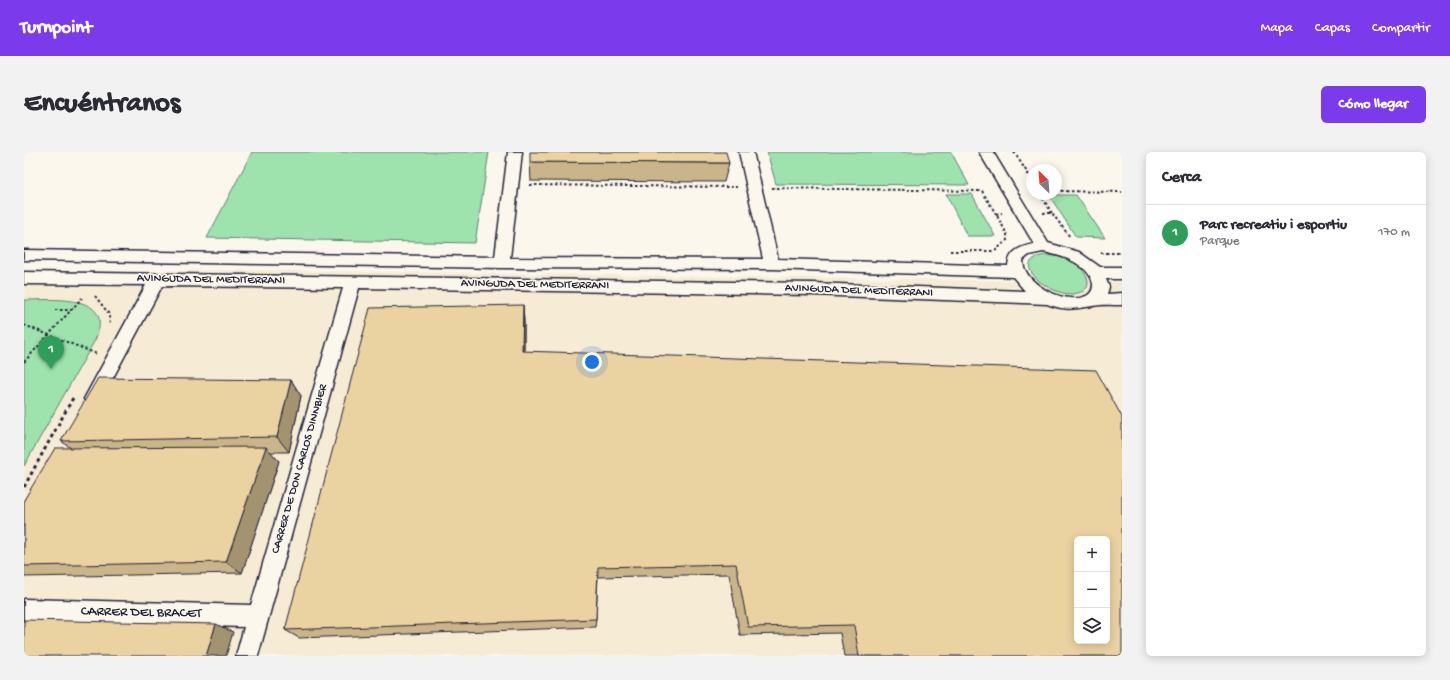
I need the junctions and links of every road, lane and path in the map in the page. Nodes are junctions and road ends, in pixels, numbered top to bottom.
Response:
1 (515, 152) edge
2 (746, 152) edge
3 (986, 152) edge
4 (1014, 152) edge
5 (1026, 171) edge
6 (1062, 191) edge
7 (1122, 192) edge
8 (1044, 200) edge
9 (1052, 214) dead end
10 (1043, 247) junction
11 (24, 255) edge
12 (502, 263) junction
13 (772, 264) junction
14 (1016, 272) junction
15 (1096, 273) junction
16 (1122, 273) edge
17 (24, 278) edge
18 (86, 279) junction
19 (157, 280) junction
20 (353, 282) junction
21 (82, 298) dead end
22 (1046, 298) junction
23 (1122, 299) edge
24 (1094, 300) junction
25 (55, 310) dead end
26 (71, 310) junction
27 (24, 325) edge
28 (108, 329) dead end
29 (49, 335) junction
30 (100, 348) dead end
31 (97, 354) junction
32 (93, 361) dead end
33 (24, 362) edge
34 (78, 389) dead end
35 (83, 417) edge
36 (24, 487) edge
37 (24, 610) edge
38 (259, 616) junction
39 (247, 656) edge

1 - 12 street
2 - 13 street
3 - 10 street
4 - 5 path
6 - 7 path
8 - 9 path
10 - 14 street
10 - 15 street
11 - 12 street, AVINGUDA DEL MEDITERRANI
12 - 13 street, AVINGUDA DEL MEDITERRANI
13 - 14 street, AVINGUDA DEL MEDITERRANI
14 - 22 street
15 - 16 street
15 - 24 street
17 - 18 street, AVINGUDA DEL MEDITERRANI
18 - 19 street, AVINGUDA DEL MEDITERRANI
18 - 28 path
19 - 20 street, AVINGUDA DEL MEDITERRANI
19 - 35 street
20 - 22 street, AVINGUDA DEL MEDITERRANI
20 - 38 street, CARRER DE DON CARLOS DINNBIER
21 - 26 path
22 - 24 street
23 - 24 street
25 - 26 path
26 - 29 path
27 - 29 path
29 - 31 path
29 - 33 path
30 - 31 path
31 - 32 path
34 - 36 path
37 - 38 street, CARRER DEL BRACET
38 - 39 street, CARRER DE DON CARLOS DINNBIER

